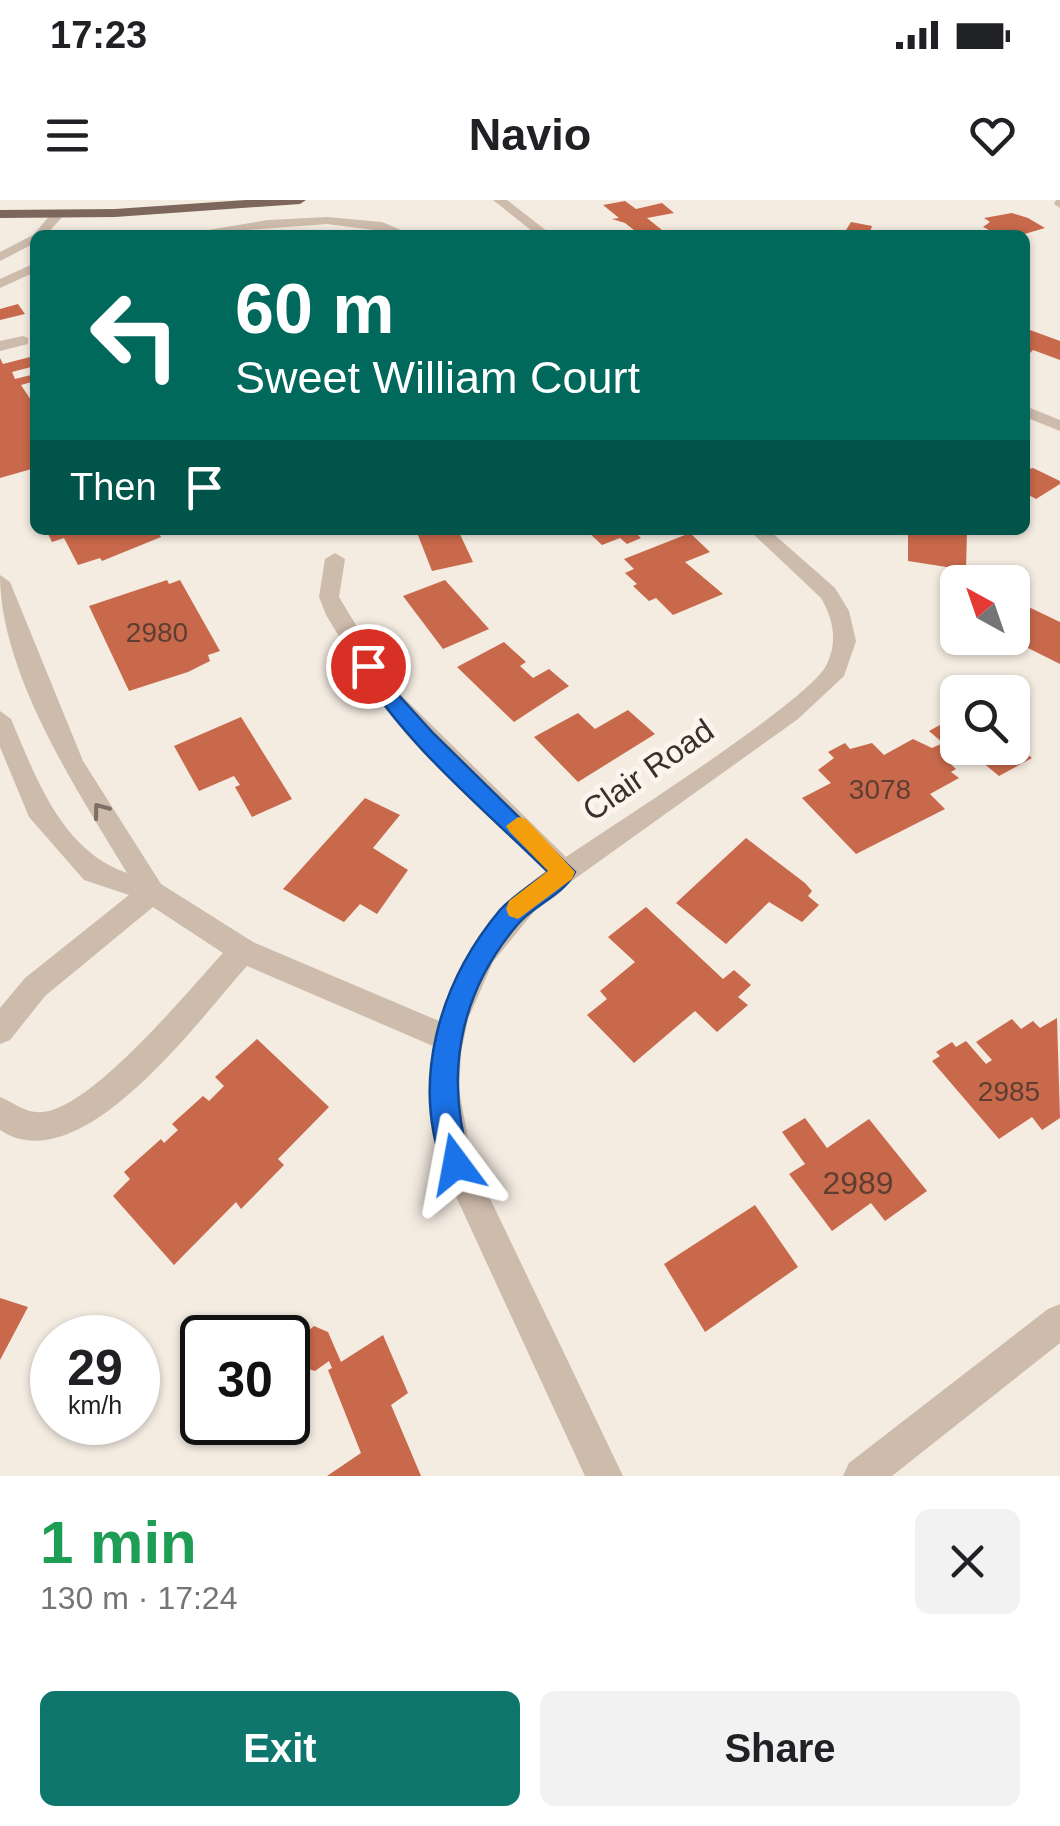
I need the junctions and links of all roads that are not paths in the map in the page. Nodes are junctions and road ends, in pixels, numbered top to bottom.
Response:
1 (300, 200) edge
2 (498, 200) edge
3 (0, 214) edge
4 (386, 214) dead end
5 (58, 215) junction
6 (373, 223) junction
7 (44, 230) edge
8 (236, 230) edge
9 (392, 230) edge
10 (539, 230) edge
11 (30, 241) edge
12 (0, 257) edge
13 (30, 269) edge
14 (0, 284) edge
15 (24, 340) dead end
16 (0, 346) edge
17 (1030, 413) edge
18 (1060, 426) edge
19 (764, 535) edge
20 (335, 559) dead end
21 (0, 582) edge
22 (0, 719) edge
23 (564, 872) junction
24 (152, 892) junction
25 (243, 952) junction
26 (0, 1030) edge
27 (447, 1038) junction
28 (0, 1112) edge
29 (1060, 1321) edge
30 (604, 1476) edge
31 (862, 1476) edge

1 - 5 main road
2 - 10 street
3 - 5 main road
4 - 6 street
5 - 7 street
6 - 8 street
6 - 9 street
11 - 12 street
13 - 14 street
15 - 16 street
17 - 18 street
19 - 23 street, Clair Road
20 - 23 street
24 -> 21 street
22 - 24 street
23 - 27 street, Clair Road
24 - 25 street
24 - 26 street
25 - 27 street
25 - 28 street
27 - 30 street, Clair Road
29 - 31 street

